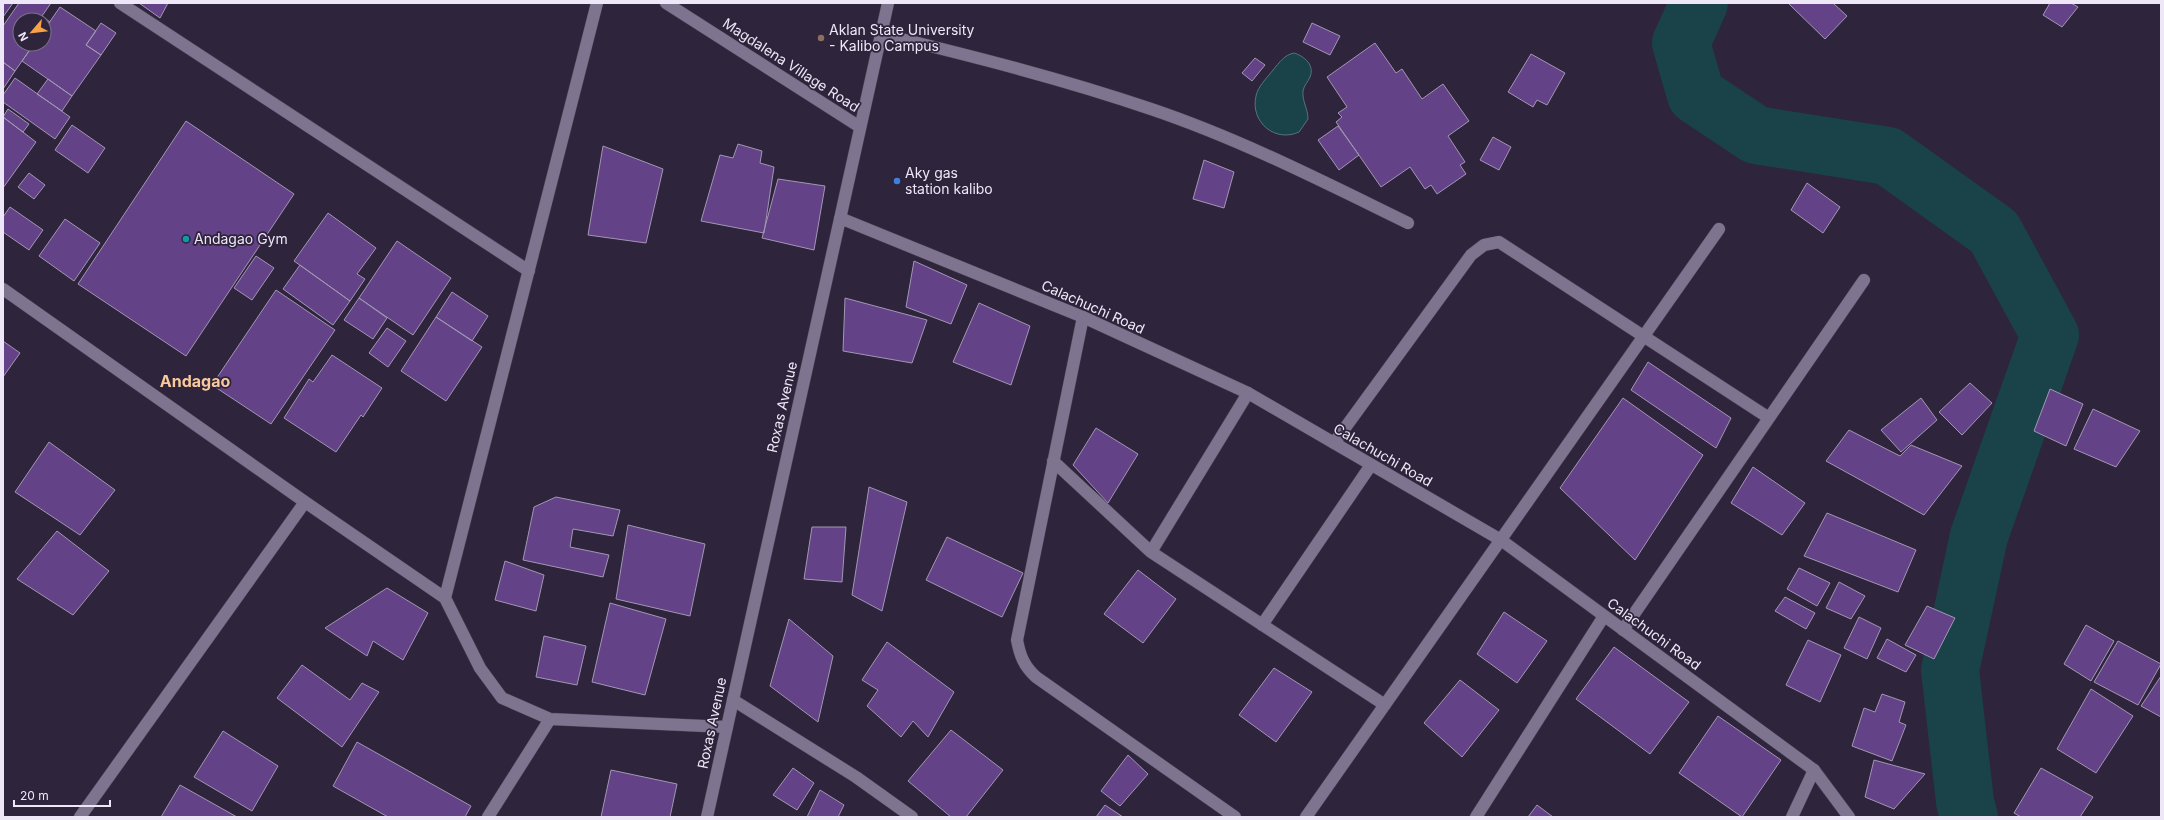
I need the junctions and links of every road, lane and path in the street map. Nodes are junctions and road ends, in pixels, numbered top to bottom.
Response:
1 (120, 3) edge
2 (597, 3) edge
3 (666, 3) edge
4 (888, 3) edge
5 (881, 34) junction
6 (860, 127) junction
7 (840, 218) junction
8 (1408, 223) dead end
9 (1719, 229) dead end
10 (529, 271) junction
11 (1864, 280) dead end
12 (3, 289) edge
13 (1082, 317) junction
14 (1644, 336) junction
15 (1248, 393) junction
16 (1769, 418) junction
17 (1334, 443) junction
18 (1053, 461) junction
19 (1371, 465) junction
20 (305, 502) junction
21 (1501, 540) junction
22 (1151, 552) junction
23 (445, 598) junction
24 (1604, 616) junction
25 (1262, 625) junction
26 (1623, 630) junction
27 (733, 700) junction
28 (1385, 705) junction
29 (550, 719) junction
30 (727, 727) junction
31 (1814, 770) junction
32 (1229, 815) edge
33 (80, 817) edge
34 (488, 817) edge
35 (707, 817) edge
36 (912, 817) edge
37 (1306, 817) edge
38 (1476, 817) edge
39 (1792, 817) edge
40 (1849, 817) edge

1 - 10 street
2 - 10 street
3 - 6 street, Magdalena Village Road
4 - 5 street, Roxas Avenue
5 - 6 street, Roxas Avenue
5 - 8 street
6 - 7 street, Roxas Avenue
7 - 13 street, Calachuchi Road
7 - 27 street, Roxas Avenue
9 - 14 street
10 - 23 street
11 - 16 street
12 - 20 street
13 - 15 street, Calachuchi Road
13 - 18 street
14 - 16 street
14 - 17 street
14 - 21 street
15 - 17 street, Calachuchi Road
15 - 22 street
16 - 26 street
17 - 19 street, Calachuchi Road
18 - 22 street
18 - 32 street
19 - 21 street, Calachuchi Road
19 - 25 street
20 - 23 street
20 - 33 street
21 - 24 street, Calachuchi Road
21 - 28 street
22 - 25 street
23 - 29 street
24 - 26 street, Calachuchi Road
24 - 38 street
25 - 28 street
26 - 31 street, Calachuchi Road
27 - 30 street, Roxas Avenue
27 - 36 street
28 - 37 street
29 - 30 street
29 - 34 street
30 - 35 street, Roxas Avenue
31 - 39 street
31 - 40 street, Calachuchi Road

